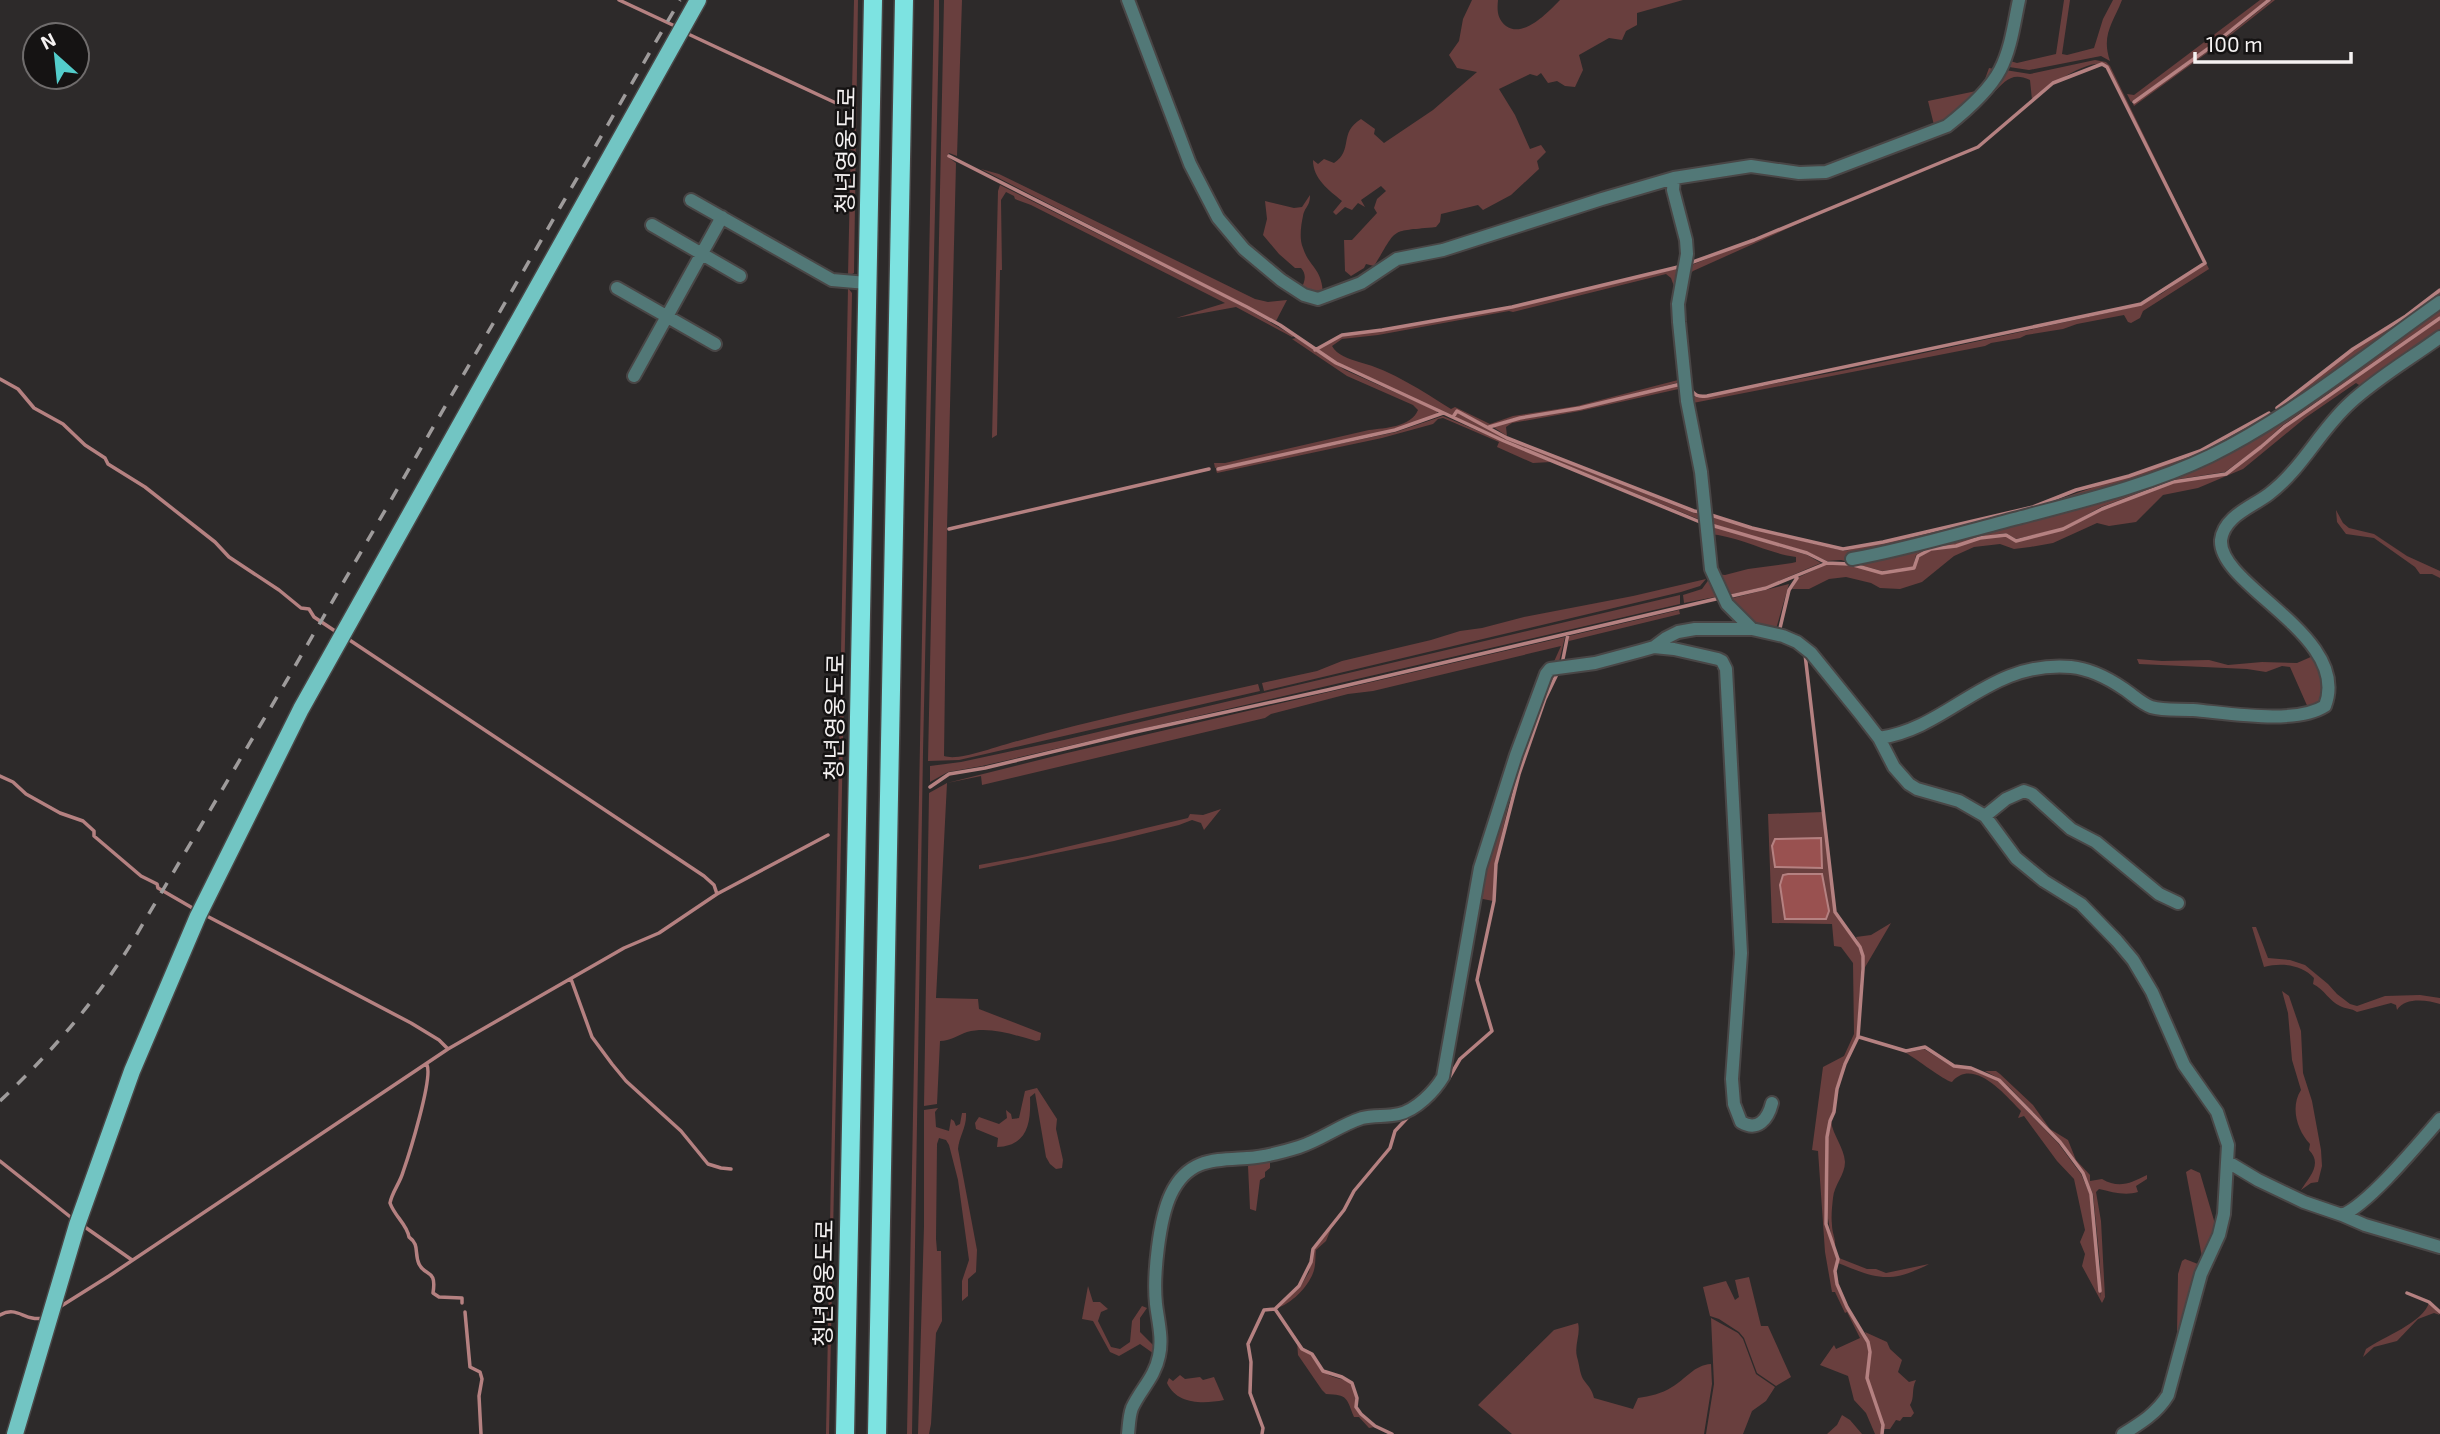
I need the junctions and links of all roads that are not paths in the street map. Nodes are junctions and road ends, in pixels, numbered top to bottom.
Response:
1 (698, 0) edge
2 (873, 0) edge
3 (904, 0) edge
4 (1128, 0) edge
5 (2019, 0) edge
6 (1674, 178) junction
7 (691, 200) dead end
8 (722, 217) junction
9 (652, 225) dead end
10 (701, 254) junction
11 (740, 276) dead end
12 (867, 283) junction
13 (617, 288) dead end
14 (2440, 302) edge
15 (666, 316) junction
16 (2440, 337) edge
17 (715, 344) dead end
18 (634, 376) dead end
19 (1852, 559) dead end
20 (1752, 629) junction
21 (1654, 647) junction
22 (1879, 738) junction
23 (1985, 816) junction
24 (2178, 903) dead end
25 (1772, 1103) dead end
26 (2440, 1119) edge
27 (2228, 1161) junction
28 (2342, 1214) junction
29 (2440, 1247) edge
30 (15, 1434) edge
31 (845, 1434) edge
32 (877, 1434) edge
33 (1128, 1434) edge
34 (2123, 1434) edge

1 - 30 main road
2 - 12 highway, 청년영웅도로
3 - 32 highway
4 - 6 street
5 - 6 street
6 - 20 street
7 - 8 street
8 - 10 street
8 - 12 street
9 - 10 street
10 - 11 street
10 - 15 street
12 - 31 highway, 청년영웅도로
13 - 15 street
14 - 19 street
15 - 17 street
15 - 18 street
16 - 22 street
20 - 21 street
20 - 22 street
21 - 25 street
21 - 33 street
22 - 23 street
23 - 24 street
23 - 27 street
26 - 28 street
27 - 28 street
27 - 34 street
28 - 29 street

